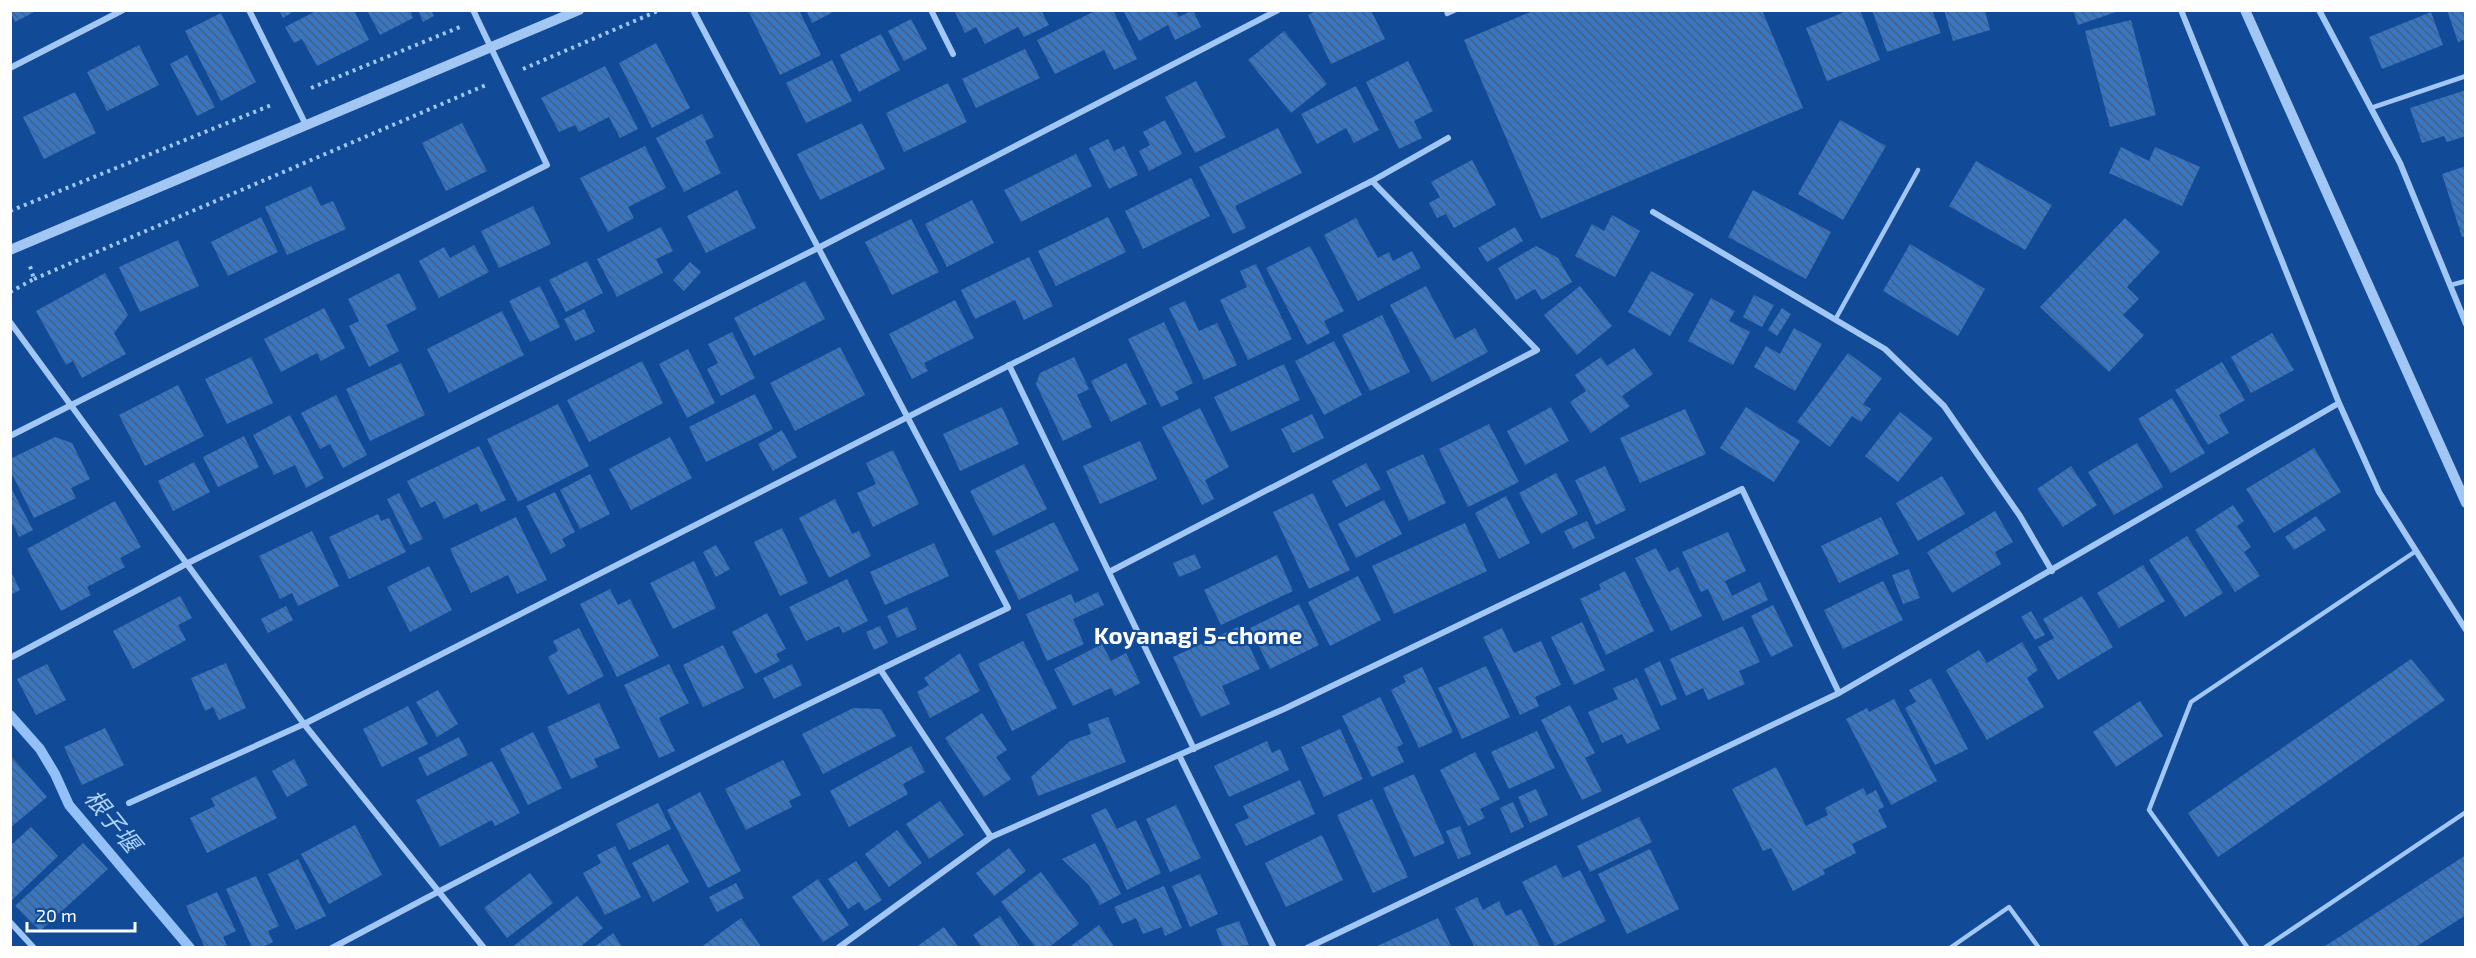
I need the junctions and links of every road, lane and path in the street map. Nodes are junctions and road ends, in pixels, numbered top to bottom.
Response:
1 (123, 10) edge
2 (249, 10) edge
3 (473, 10) edge
4 (579, 10) edge
5 (693, 10) edge
6 (931, 10) edge
7 (1278, 10) edge
8 (1446, 10) edge
9 (1456, 10) edge
10 (2181, 10) edge
11 (2245, 10) edge
12 (2319, 10) edge
13 (661, 11) edge
14 (478, 20) junction
15 (492, 47) junction
16 (953, 54) dead end
17 (10, 68) edge
18 (506, 76) junction
19 (2466, 76) edge
20 (292, 96) junction
21 (2371, 108) junction
22 (306, 125) junction
23 (1448, 138) dead end
24 (1918, 170) dead end
25 (1372, 181) junction
26 (10, 211) edge
27 (1653, 212) dead end
28 (818, 248) junction
29 (10, 250) edge
30 (34, 279) dead end
31 (2466, 281) edge
32 (2451, 285) junction
33 (1836, 320) junction
34 (10, 322) edge
35 (2466, 324) edge
36 (1010, 365) junction
37 (2339, 403) junction
38 (70, 406) junction
39 (906, 416) junction
40 (10, 436) edge
41 (2466, 503) edge
42 (2416, 551) junction
43 (186, 564) junction
44 (1111, 571) junction
45 (2052, 571) junction
46 (2466, 630) edge
47 (10, 658) edge
48 (880, 669) junction
49 (1839, 693) junction
50 (304, 724) junction
51 (1194, 748) junction
52 (1179, 755) junction
53 (129, 803) dead end
54 (2466, 812) edge
55 (991, 837) junction
56 (437, 891) junction
57 (10, 922) edge
58 (34, 948) edge
59 (332, 948) edge
60 (484, 948) edge
61 (838, 948) edge
62 (1274, 948) edge
63 (1307, 948) edge
64 (1950, 948) edge
65 (2039, 948) edge
66 (2248, 948) edge
67 (2264, 948) edge

1 - 17 street
2 - 20 street
3 - 14 street
4 - 15 street
5 - 28 street
6 - 16 street
7 - 28 street
8 - 9 lane
10 - 37 street
11 - 41 street
12 - 21 street
13 - 18 path
14 - 15 street
14 - 20 path
15 - 18 street
15 - 22 street
18 - 30 path
18 - 38 street
19 - 21 lane
20 - 22 street
20 - 26 path
21 - 32 street
22 - 29 street
23 - 25 street
24 - 33 lane
25 - 36 street
25 - 44 street
27 - 33 street
28 - 39 street
28 - 43 street
31 - 32 lane
32 - 35 street
33 - 45 street
34 - 38 street
36 - 39 street
36 - 44 street
37 - 42 street
37 - 45 street
38 - 40 street
38 - 43 street
39 - 48 street
39 - 50 street
42 - 46 street
42 - 66 lane
43 - 47 street
43 - 50 street
44 - 51 street
45 - 49 street
48 - 55 street
48 - 56 street
49 - 51 street
49 - 63 street
50 - 53 street
50 - 56 street
51 - 52 street
52 - 55 street
52 - 62 street
54 - 67 lane
55 - 61 street
56 - 59 street
56 - 60 street
57 - 58 street
64 - 65 lane

